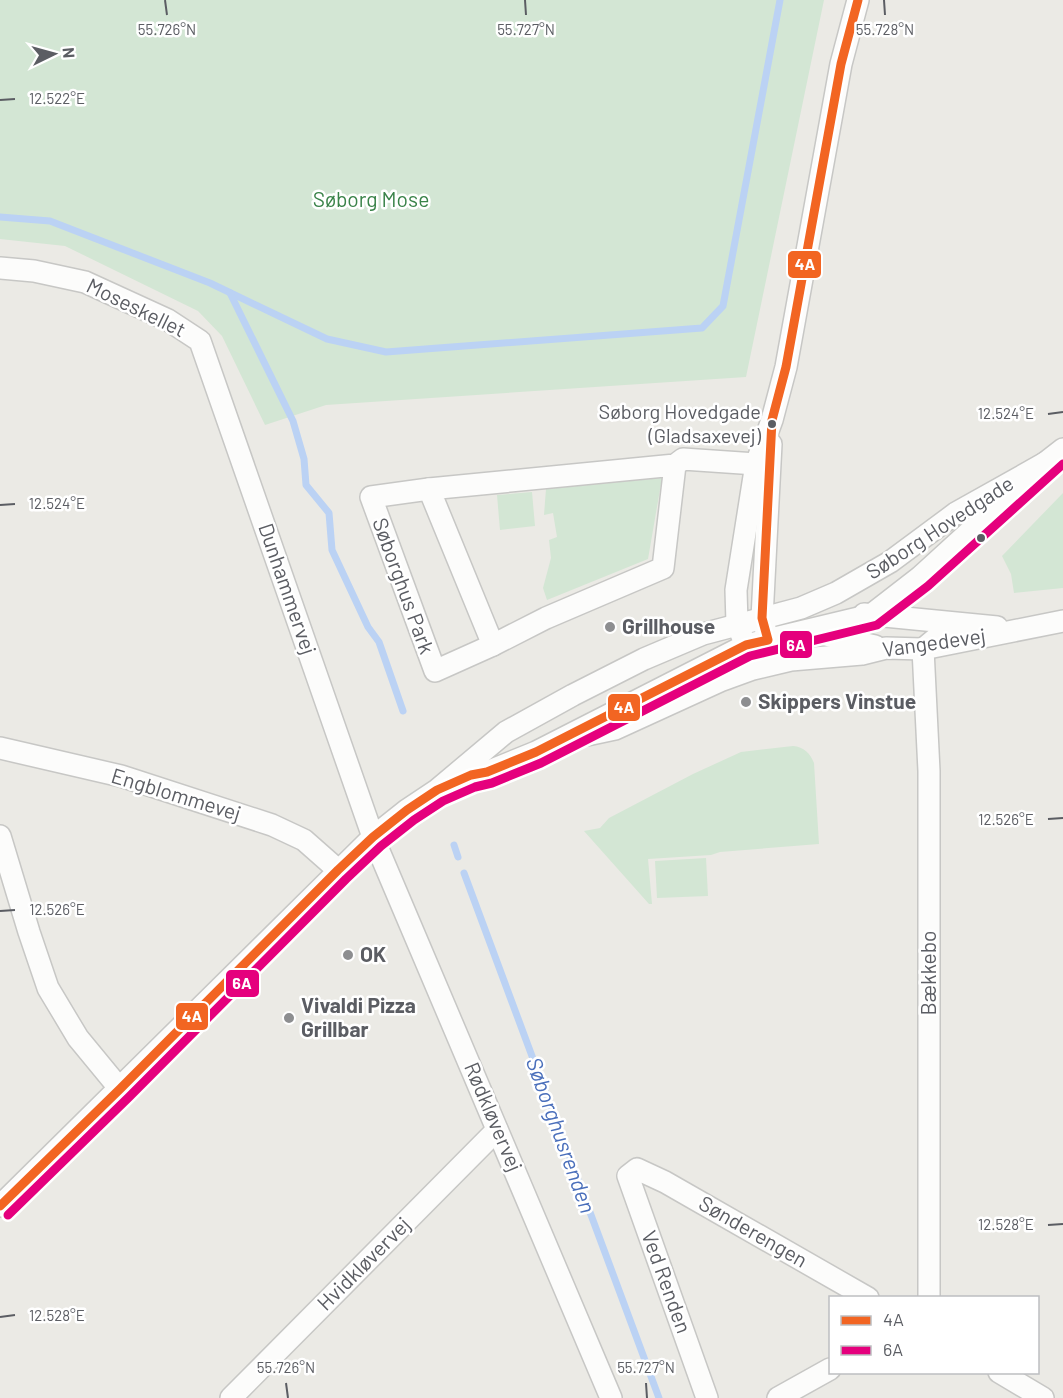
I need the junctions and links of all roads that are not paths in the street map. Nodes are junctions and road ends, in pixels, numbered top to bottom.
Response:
1 (858, 0) edge
2 (0, 268) edge
3 (200, 341) joint
4 (772, 420) junction
5 (1063, 449) edge
6 (1045, 463) junction
7 (756, 464) junction
8 (675, 465) junction
9 (429, 489) junction
10 (801, 608) junction
11 (871, 615) junction
12 (762, 618) junction
13 (1063, 621) edge
14 (737, 624) junction
15 (953, 624) junction
16 (1025, 628) junction
17 (808, 631) junction
18 (768, 640) junction
19 (493, 645) junction
20 (747, 645) junction
21 (886, 648) junction
22 (922, 649) junction
23 (560, 741) junction
24 (0, 748) edge
25 (437, 790) junction
26 (0, 836) edge
27 (373, 837) junction
28 (338, 870) junction
29 (120, 1089) junction
30 (497, 1130) junction
31 (637, 1169) joint
32 (0, 1206) edge
33 (864, 1296) edge
34 (929, 1296) edge
35 (829, 1369) edge
36 (1002, 1374) edge
37 (606, 1395) edge
38 (231, 1398) edge
39 (707, 1398) edge
40 (778, 1398) edge
41 (1043, 1398) edge

1 - 4 street
2 - 3 street, Moseskellet
3 - 27 street, Dunhammervej
4 - 7 street
4 - 12 street
5 - 6 street, Søborg Hovedgade
6 - 10 street, Søborg Hovedgade
6 - 11 street, Søborg Hovedgade
7 - 8 street, Søborghus Park
7 - 14 street
8 - 9 street, Søborghus Park
8 - 19 street, Søborghus Park
9 - 19 street
9 - 19 street, Søborghus Park
10 - 11 street, Vangedevej
10 - 12 street
11 - 15 street, Vangedevej
11 - 17 street
12 - 14 street
12 - 18 street
13 - 16 street, Vangedevej
14 - 20 street
14 - 25 street
15 - 16 street, Vangedevej
15 - 22 street
16 - 22 street, Vangedevej
17 - 18 street
17 - 21 street
18 - 20 street
20 - 23 street
21 - 22 street, Vangedevej
21 - 23 street, Vangedevej
22 - 34 street, Bækkebo
23 - 25 street
24 - 28 street, Engblommevej
25 - 27 street
26 - 29 street
27 - 28 street
27 - 30 street, Rødkløvervej
28 - 29 street
29 - 32 street
30 - 37 street, Rødkløvervej
30 - 38 street, Hvidkløvervej
31 - 33 street, Sønderengen
31 - 39 street, Ved Renden
35 - 40 street
36 - 41 street

